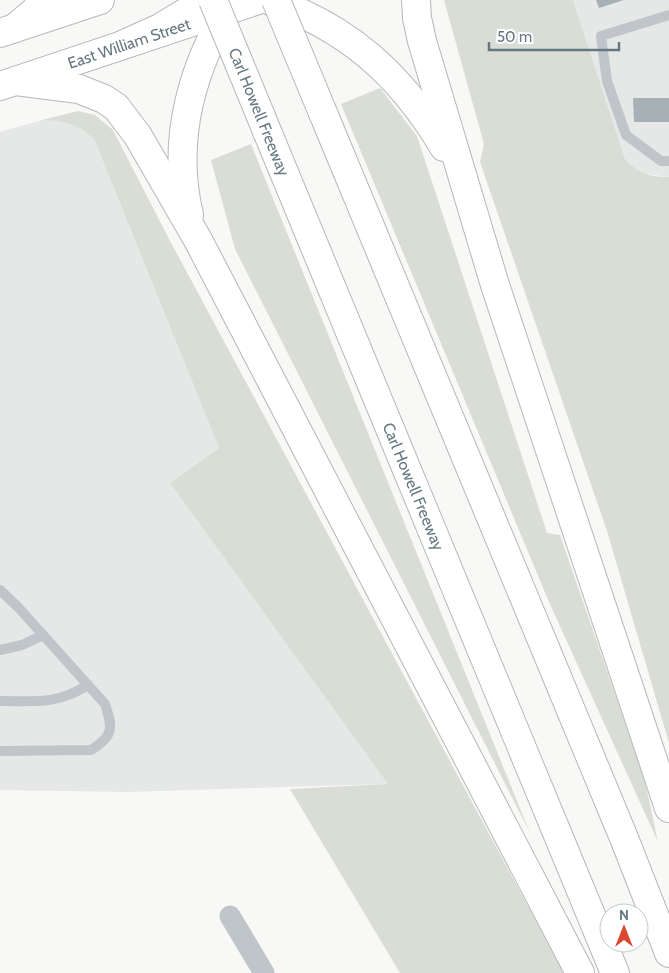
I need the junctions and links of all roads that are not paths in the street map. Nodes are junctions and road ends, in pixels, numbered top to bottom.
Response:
1 (43, 0) edge
2 (100, 0) edge
3 (258, 0) edge
4 (268, 0) edge
5 (276, 0) edge
6 (416, 0) edge
7 (220, 2) edge
8 (669, 15) edge
9 (8, 31) edge
10 (8, 84) edge
11 (669, 161) edge
12 (461, 174) junction
13 (198, 240) junction
14 (0, 591) edge
15 (43, 634) junction
16 (0, 650) edge
17 (88, 685) junction
18 (0, 701) edge
19 (0, 752) edge
20 (669, 808) edge
21 (230, 916) dead end
22 (669, 953) edge
23 (264, 973) edge
24 (580, 973) edge
25 (615, 973) edge

1 - 9 main road
2 - 9 main road
3 - 7 main road, East William Street
4 - 12 main road
5 - 22 main road, bridge
6 - 12 main road
7 - 10 main road, East William Street
7 - 13 main road
7 - 25 main road, Carl Howell Freeway, bridge
8 - 11 lane
10 - 13 main road
12 - 20 main road
13 - 24 main road
14 - 15 lane
15 - 16 lane
15 - 17 lane
17 - 18 lane
17 - 19 lane
21 - 23 street

